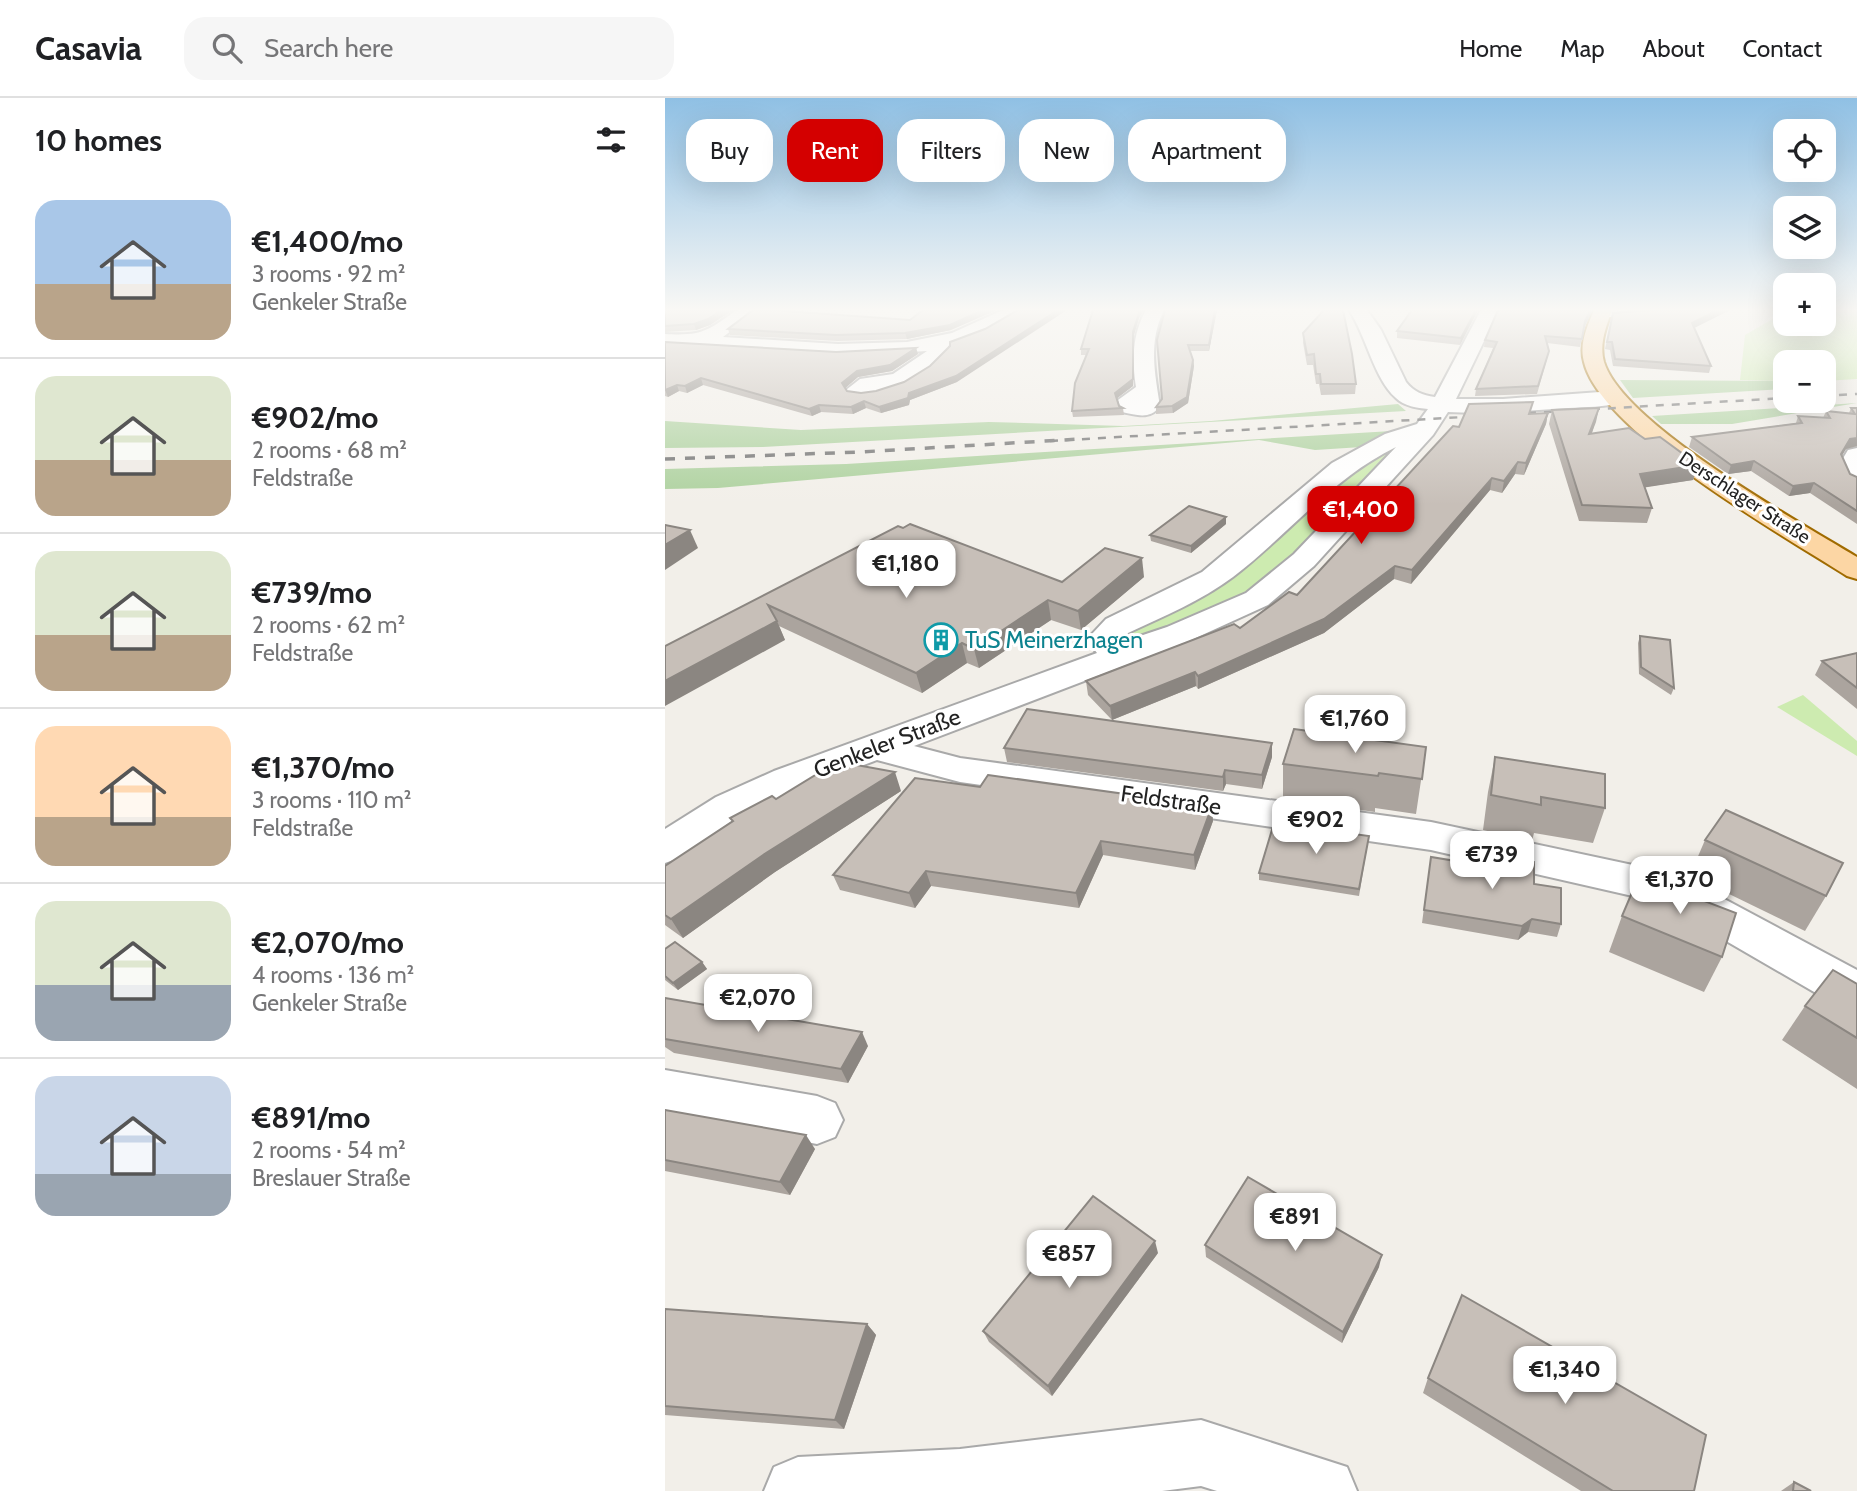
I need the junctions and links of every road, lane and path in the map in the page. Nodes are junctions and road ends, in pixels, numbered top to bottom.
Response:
1 (904, 375) edge
2 (1145, 375) edge
3 (1391, 375) edge
4 (1456, 375) edge
5 (1600, 375) edge
6 (896, 380) dead end
7 (1147, 390) dead end
8 (1614, 398) junction
9 (1433, 418) junction
10 (1857, 455) edge
11 (1857, 478) edge
12 (1857, 570) edge
13 (1118, 656) junction
14 (874, 747) junction
15 (665, 848) edge
16 (1857, 993) edge
17 (665, 1093) edge
18 (817, 1120) dead end
19 (798, 1491) edge
20 (1323, 1491) edge

1 - 6 street
2 - 7 street
3 - 9 street
4 - 9 street, Genkeler Straße
5 - 8 main road, Derschlager Straße
8 - 9 street
8 - 12 main road, Derschlager Straße
9 - 13 street, Genkeler Straße
9 - 13 street
10 - 11 street
13 - 14 street, Genkeler Straße
14 - 15 street, Genkeler Straße
14 - 16 street, Feldstraße
17 - 18 street
19 - 20 street

